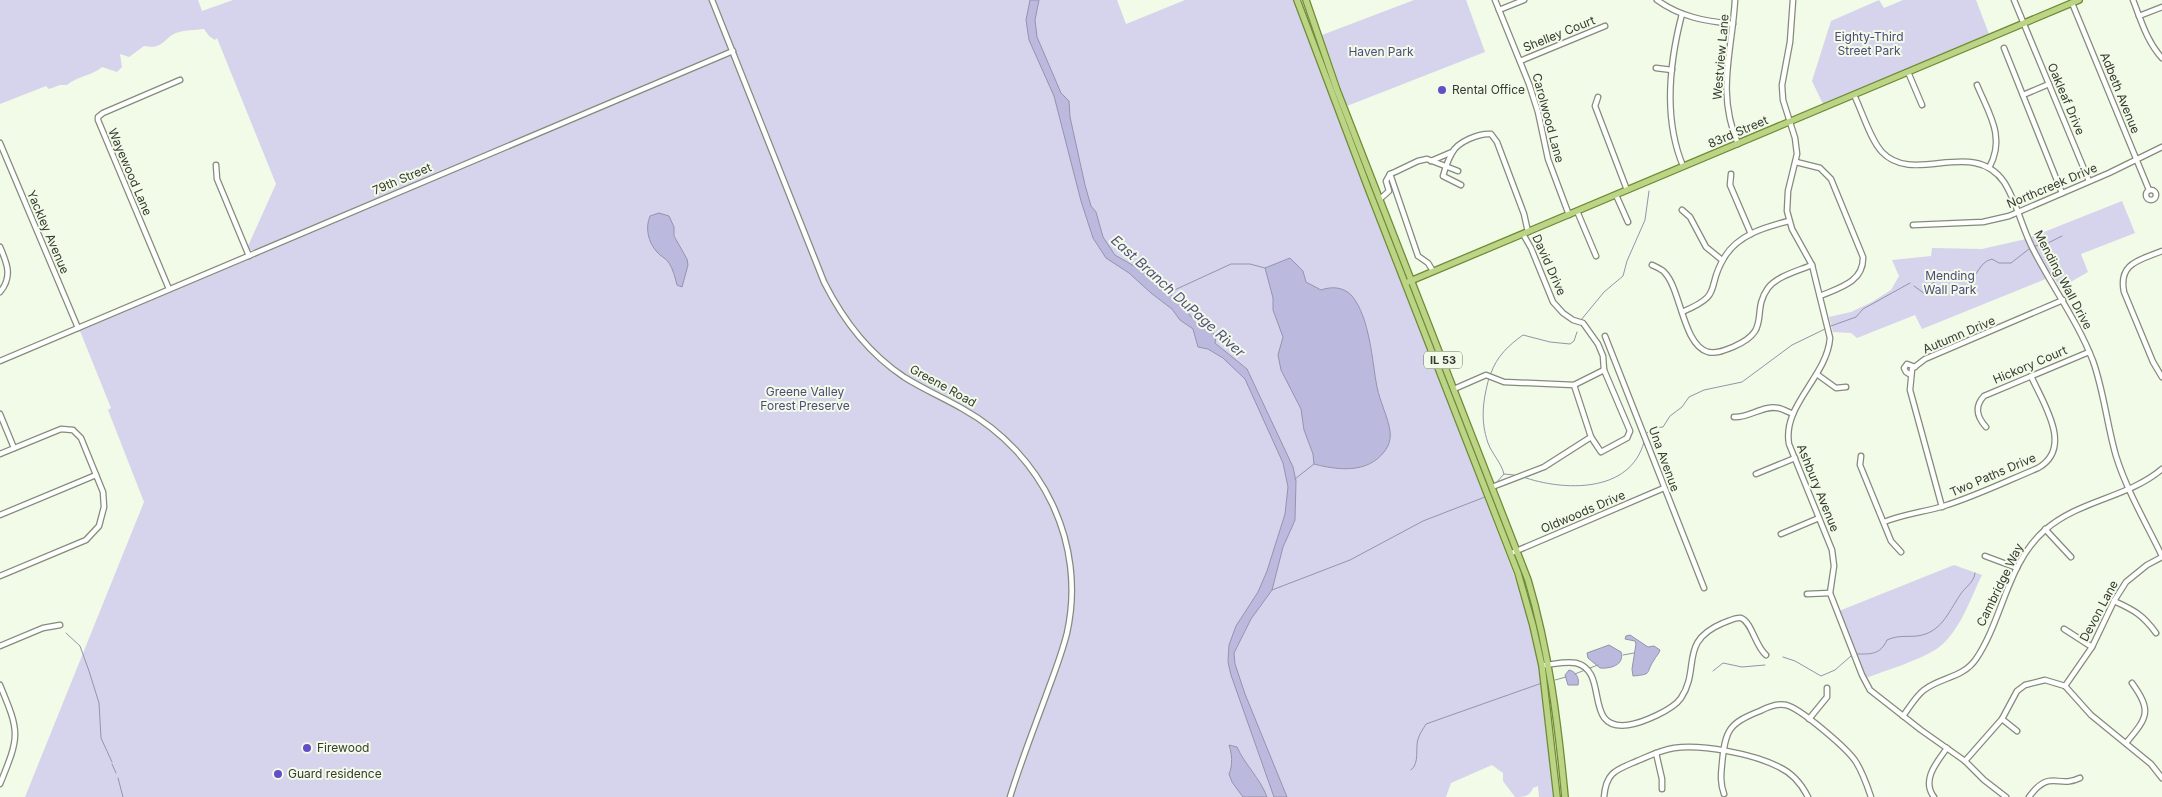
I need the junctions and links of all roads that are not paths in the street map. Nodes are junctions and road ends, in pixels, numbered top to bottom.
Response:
1 (712, 0) edge
2 (1297, 0) edge
3 (1306, 0) edge
4 (1495, 0) edge
5 (1524, 0) edge
6 (1657, 0) edge
7 (1736, 0) edge
8 (1793, 0) edge
9 (2014, 0) edge
10 (2079, 0) edge
11 (2133, 0) edge
12 (2072, 3) junction
13 (2162, 6) edge
14 (1499, 10) junction
15 (1682, 14) junction
16 (2139, 16) junction
17 (1733, 24) junction
18 (2023, 24) junction
19 (1605, 26) dead end
20 (2004, 48) dead end
21 (733, 51) junction
22 (2162, 58) edge
23 (1520, 61) junction
24 (1656, 68) dead end
25 (1672, 70) junction
26 (1908, 72) junction
27 (180, 80) dead end
28 (2049, 84) junction
29 (1977, 85) dead end
30 (1854, 95) junction
31 (2023, 95) junction
32 (1598, 97) dead end
33 (1922, 104) dead end
34 (1790, 122) junction
35 (0, 143) edge
36 (1738, 144) junction
37 (2162, 147) edge
38 (1452, 152) junction
39 (2136, 159) junction
40 (1431, 161) junction
41 (1796, 162) junction
42 (216, 165) dead end
43 (1683, 166) junction
44 (1446, 167) junction
45 (1989, 168) junction
46 (1458, 171) dead end
47 (1390, 174) junction
48 (1732, 174) dead end
49 (2089, 181) junction
50 (1461, 185) dead end
51 (1627, 190) junction
52 (2149, 190) dead end
53 (2062, 193) junction
54 (1616, 195) junction
55 (1380, 199) junction
56 (1682, 210) dead end
57 (1577, 211) junction
58 (2017, 213) junction
59 (1569, 214) junction
60 (1789, 221) junction
61 (1628, 222) dead end
62 (1913, 225) dead end
63 (1526, 233) junction
64 (1751, 234) junction
65 (0, 247) edge
66 (2162, 251) edge
67 (249, 256) junction
68 (1596, 256) dead end
69 (1722, 260) junction
70 (1652, 265) dead end
71 (1812, 265) junction
72 (1433, 271) junction
73 (1408, 282) junction
74 (169, 290) junction
75 (0, 292) edge
76 (1820, 296) junction
77 (2063, 300) junction
78 (1682, 312) junction
79 (78, 328) junction
80 (1604, 336) dead end
81 (2089, 352) junction
82 (0, 361) edge
83 (1915, 367) junction
84 (1604, 370) junction
85 (1818, 375) junction
86 (1911, 375) junction
87 (2031, 376) junction
88 (2162, 377) edge
89 (1574, 385) junction
90 (1846, 387) dead end
91 (1454, 389) junction
92 (0, 414) edge
93 (1793, 414) junction
94 (1734, 417) dead end
95 (1986, 427) dead end
96 (1592, 437) junction
97 (14, 448) junction
98 (0, 454) edge
99 (1861, 456) dead end
100 (1795, 458) junction
101 (2162, 469) edge
102 (1756, 474) dead end
103 (96, 475) junction
104 (1492, 487) junction
105 (1664, 488) junction
106 (2129, 488) junction
107 (1942, 507) junction
108 (0, 515) edge
109 (1819, 518) junction
110 (1884, 522) junction
111 (2045, 529) junction
112 (1782, 534) dead end
113 (1517, 551) junction
114 (1901, 552) dead end
115 (1510, 554) junction
116 (1985, 556) dead end
117 (2071, 557) dead end
118 (2162, 557) edge
119 (2017, 568) junction
120 (0, 576) edge
121 (1704, 588) dead end
122 (1830, 593) junction
123 (1807, 594) dead end
124 (2114, 601) junction
125 (60, 625) dead end
126 (2064, 629) dead end
127 (2156, 633) dead end
128 (0, 646) edge
129 (2092, 647) junction
130 (1766, 655) dead end
131 (1549, 665) junction
132 (1542, 666) junction
133 (2132, 683) dead end
134 (0, 685) edge
135 (2065, 686) junction
136 (1827, 688) dead end
137 (1903, 716) junction
138 (1809, 719) junction
139 (2002, 719) junction
140 (2017, 731) dead end
141 (2126, 743) junction
142 (1947, 748) junction
143 (1723, 749) junction
144 (1656, 754) junction
145 (1965, 761) junction
146 (2080, 778) dead end
147 (2162, 778) edge
148 (0, 784) edge
149 (1662, 789) dead end
150 (1724, 794) dead end
151 (1010, 797) edge
152 (1557, 797) edge
153 (1565, 797) edge
154 (1604, 797) edge
155 (1808, 797) edge
156 (1871, 797) edge
157 (1934, 797) edge
158 (2006, 797) edge
159 (2029, 797) edge

1 - 21 street, Greene Road
2 - 73 main road, IL 53
3 - 55 main road, IL 53
4 - 14 street, Carolwood Lane
5 - 14 street
6 - 15 street
7 - 17 street, Westview Lane
8 - 34 street, Ashbury Avenue
9 - 18 street, Oakleaf Drive
10 - 12 main road, 83rd Street
11 - 16 street
12 - 18 main road, 83rd Street
12 - 39 street, Adbeth Avenue
13 - 16 street
14 - 23 street, Carolwood Lane
15 - 17 street
15 - 25 street
16 - 22 street
17 - 36 street, Westview Lane
18 - 26 main road, 83rd Street
18 - 28 street, Oakleaf Drive
19 - 23 street, Shelley Court
20 - 31 street
21 - 67 street, 79th Street
21 - 151 street, Greene Road
23 - 59 street, Carolwood Lane
24 - 25 street
25 - 43 street
26 - 30 main road, 83rd Street
26 - 33 street
27 - 74 street, Wayewood Lane
28 - 31 street
28 - 49 street, Oakleaf Drive
29 - 45 street
30 - 34 main road, 83rd Street
30 - 45 street
31 - 53 street
32 - 51 street
34 - 36 main road, 83rd Street
34 - 41 street, Ashbury Avenue
35 - 79 street, Yackley Avenue
36 - 43 main road, 83rd Street
37 - 39 street, Northcreek Drive
38 - 40 street, David Drive
38 - 44 street
38 - 63 street, David Drive
39 - 49 street, Northcreek Drive
39 - 52 street, Adbeth Avenue
40 - 44 street
40 - 47 street, David Drive
41 - 60 street, Ashbury Avenue
41 - 76 street
42 - 67 street
43 - 51 main road, 83rd Street
44 - 46 street
44 - 50 street
45 - 58 street, Mending Wall Drive
47 - 55 street
47 - 72 street
48 - 64 street
49 - 53 street, Northcreek Drive
51 - 54 main road, 83rd Street
53 - 58 street, Northcreek Drive
54 - 57 main road, 83rd Street
54 - 61 street
55 - 73 main road, IL 53
56 - 69 street
57 - 59 main road, 83rd Street
57 - 68 street
58 - 62 street, Northcreek Drive
58 - 77 street, Mending Wall Drive
59 - 63 main road, 83rd Street
60 - 64 street
60 - 71 street, Ashbury Avenue
63 - 72 main road, 83rd Street
63 - 84 street, David Drive
64 - 69 street
65 - 75 street
66 - 88 street
67 - 74 street, 79th Street
69 - 78 street
70 - 78 street
71 - 76 street, Ashbury Avenue
71 - 78 street
72 - 73 main road, 83rd Street
73 - 91 main road, IL 53
73 - 115 main road, IL 53
74 - 79 street, 79th Street
76 - 85 street, Ashbury Avenue
77 - 81 street, Mending Wall Drive
77 - 83 street, Autumn Drive
79 - 82 street, 79th Street
80 - 105 street, Una Avenue
81 - 87 street, Hickory Court
81 - 106 street, Mending Wall Drive
83 - 86 street, Autumn Drive
83 - 86 street
84 - 89 street
84 - 96 street, David Drive
85 - 90 street
85 - 93 street, Ashbury Avenue
86 - 107 street
87 - 95 street, Hickory Court
87 - 107 street, Two Paths Drive
89 - 91 street
89 - 96 street
91 - 104 main road, IL 53
92 - 97 street
93 - 94 street
93 - 100 street, Ashbury Avenue
96 - 104 street
97 - 98 street
97 - 103 street
99 - 110 street
100 - 102 street
100 - 109 street, Ashbury Avenue
101 - 106 street, Cambridge Way
103 - 108 street
103 - 120 street
104 - 113 main road, IL 53
105 - 113 street, Oldwoods Drive
105 - 121 street, Una Avenue
106 - 111 street, Cambridge Way
106 - 118 street, Mending Wall Drive
107 - 110 street, Two Paths Drive
109 - 112 street
109 - 122 street, Ashbury Avenue
110 - 114 street
111 - 117 street
111 - 119 street, Cambridge Way
113 - 115 street, Oldwoods Drive
113 - 131 main road, IL 53
115 - 132 main road, IL 53
116 - 119 street
118 - 124 street, Devon Lane
119 - 137 street, Cambridge Way
122 - 123 street
122 - 137 street, Ashbury Avenue
124 - 127 street
124 - 129 street, Devon Lane
125 - 128 street
126 - 129 street
129 - 135 street, Devon Lane
130 - 131 street
131 - 132 street
131 - 153 main road, IL 53
132 - 152 main road, IL 53
133 - 141 street
134 - 148 street
135 - 139 street
135 - 141 street
136 - 138 street
137 - 142 street, Ashbury Avenue
138 - 143 street
138 - 156 street
139 - 140 street
139 - 145 street
141 - 147 street
142 - 145 street, Ashbury Avenue
142 - 157 street
143 - 144 street
143 - 150 street
143 - 155 street
144 - 149 street
144 - 154 street
145 - 158 street, Ashbury Avenue
146 - 159 street

